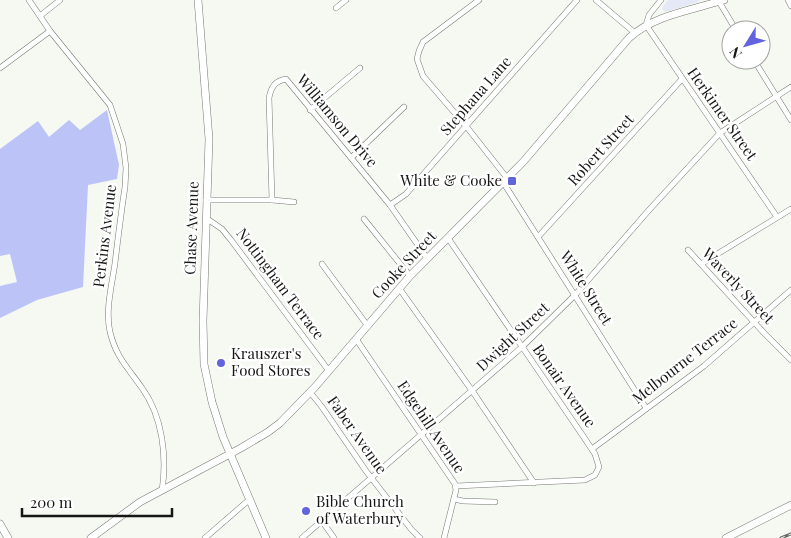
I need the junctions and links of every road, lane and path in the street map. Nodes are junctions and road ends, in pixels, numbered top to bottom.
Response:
1 (29, 0) edge
2 (60, 0) edge
3 (198, 0) edge
4 (346, 0) edge
5 (479, 0) edge
6 (577, 0) edge
7 (596, 0) edge
8 (661, 0) edge
9 (720, 0) edge
10 (788, 0) edge
11 (791, 6) edge
12 (336, 8) dead end
13 (40, 16) junction
14 (731, 20) edge
15 (646, 25) junction
16 (50, 31) junction
17 (636, 33) junction
18 (0, 68) edge
19 (360, 68) dead end
20 (760, 70) edge
21 (682, 79) junction
22 (791, 87) edge
23 (776, 96) junction
24 (404, 108) dead end
25 (310, 110) junction
26 (791, 120) edge
27 (466, 126) junction
28 (720, 133) junction
29 (352, 157) junction
30 (505, 180) junction
31 (206, 200) junction
32 (272, 200) junction
33 (294, 202) dead end
34 (390, 204) junction
35 (791, 209) edge
36 (777, 217) junction
37 (206, 218) junction
38 (364, 220) dead end
39 (538, 237) junction
40 (448, 238) junction
41 (688, 250) dead end
42 (427, 258) junction
43 (322, 264) dead end
44 (701, 264) junction
45 (410, 276) junction
46 (399, 288) junction
47 (791, 290) edge
48 (575, 295) junction
49 (754, 323) junction
50 (367, 325) junction
51 (356, 339) junction
52 (522, 347) junction
53 (791, 360) edge
54 (329, 370) junction
55 (310, 392) junction
56 (472, 392) junction
57 (646, 408) junction
58 (422, 435) junction
59 (592, 449) junction
60 (230, 454) junction
61 (371, 478) junction
62 (534, 483) junction
63 (456, 486) junction
64 (162, 491) junction
65 (250, 499) junction
66 (454, 499) junction
67 (495, 502) dead end
68 (791, 505) edge
69 (322, 521) junction
70 (0, 524) edge
71 (8, 538) edge
72 (91, 538) edge
73 (205, 538) edge
74 (266, 538) edge
75 (302, 538) edge
76 (334, 538) edge
77 (420, 538) edge
78 (444, 538) edge
79 (726, 538) edge

1 - 13 street, Perkins Avenue
2 - 13 street
3 - 31 main road, Chase Avenue
4 - 12 street
5 - 27 street, White Street
6 - 27 street, Stephana Lane
7 - 17 street
8 - 15 street
9 - 14 street
9 - 15 main road, Cooke Street
10 - 11 street
13 - 16 street, Perkins Avenue
15 - 17 main road, Cooke Street
15 - 21 street, Herkimer Street
16 - 18 street
16 - 64 street, Perkins Avenue
17 - 30 main road, Cooke Street
19 - 25 street
20 - 23 street
21 - 28 street, Herkimer Street
21 - 39 street, Robert Street
22 - 23 street, Dwight Street
23 - 26 street
23 - 28 street, Dwight Street
24 - 29 street
25 - 29 street, Williamson Drive
25 - 32 street, Williamson Drive
27 - 30 street, White Street
27 - 34 street, Stephana Lane
28 - 36 street, Herkimer Street
28 - 48 street, Dwight Street
29 - 34 street, Williamson Drive
30 - 39 street, White Street
30 - 40 main road, Cooke Street
31 - 32 street
31 - 37 main road, Chase Avenue
32 - 33 street
34 - 42 street, Williamson Drive
35 - 36 street
36 - 44 street
37 - 54 street, Nottingham Terrace
37 - 60 main road, Chase Avenue
38 - 45 street
39 - 48 street, White Street
40 - 42 main road, Cooke Street
40 - 52 street, Bonair Avenue
41 - 44 street, Waverly Street
42 - 45 main road, Cooke Street
43 - 50 street
44 - 49 street, Waverly Street
45 - 46 main road, Cooke Street
46 - 50 main road, Cooke Street
46 - 56 street
47 - 49 street, Melbourne Terrace
48 - 52 street, Dwight Street
48 - 57 street, White Street
49 - 53 street, Waverly Street
49 - 57 street, Melbourne Terrace
50 - 51 main road, Cooke Street
51 - 54 main road, Cooke Street
51 - 58 street, Edgehill Avenue
52 - 56 street, Dwight Street
52 - 59 street, Bonair Avenue
54 - 55 main road, Cooke Street
55 - 60 main road, Cooke Street
55 - 61 street, Faber Avenue
56 - 58 street, Dwight Street
56 - 62 street
57 - 59 street, Melbourne Terrace
58 - 61 street, Dwight Street
58 - 63 street, Edgehill Avenue
59 - 62 street, Bonair Avenue
60 - 64 main road, Cooke Street
60 - 65 main road, Chase Avenue
61 - 69 street, Dwight Street
61 - 77 street, Faber Avenue
62 - 63 street
63 - 66 street, Edgehill Avenue
64 - 72 main road, Cooke Street
65 - 73 street
65 - 74 main road, Chase Avenue
66 - 67 street
66 - 78 street, Edgehill Avenue
68 - 79 main road
69 - 75 street, Dwight Street
69 - 76 street
70 - 71 main road

